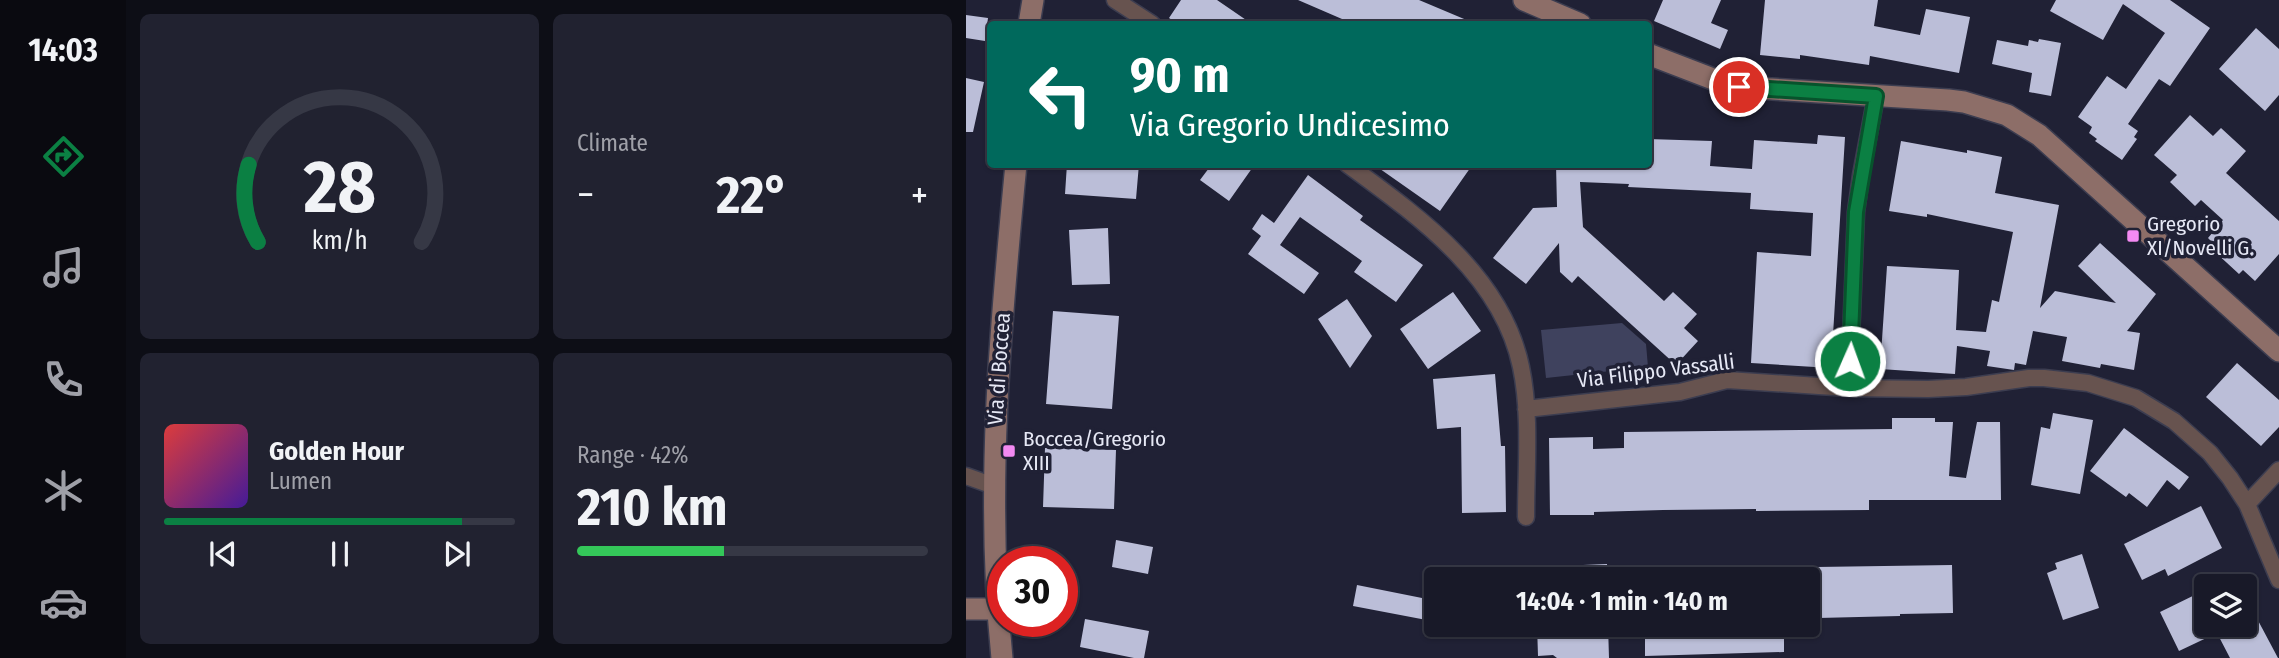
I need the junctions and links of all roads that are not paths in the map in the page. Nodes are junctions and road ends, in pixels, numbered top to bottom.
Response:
1 (1033, 0) edge
2 (1115, 0) edge
3 (1524, 0) edge
4 (1030, 21) edge
5 (1147, 21) edge
6 (1573, 21) edge
7 (1652, 56) edge
8 (1876, 96) junction
9 (1016, 168) edge
10 (1352, 168) edge
11 (2279, 351) edge
12 (1849, 388) junction
13 (1526, 409) junction
14 (2279, 470) edge
15 (966, 476) edge
16 (994, 486) junction
17 (2247, 503) junction
18 (1526, 517) dead end
19 (995, 546) edge
20 (2279, 580) edge
21 (987, 609) edge
22 (966, 610) edge
23 (1000, 637) edge
24 (1002, 658) edge

1 - 4 street
2 - 5 street
3 - 6 street
7 - 8 street
8 - 11 street
8 - 12 street
9 - 16 street, Via di Boccea
10 - 13 street
12 - 13 street, Via Filippo Vassalli
12 - 17 street, Via Filippo Vassalli
13 - 18 street
14 - 17 street
15 - 16 street
16 - 19 street, Via di Boccea
17 - 20 street, Via Filippo Vassalli
21 - 22 street
23 - 24 street, Via di Boccea

